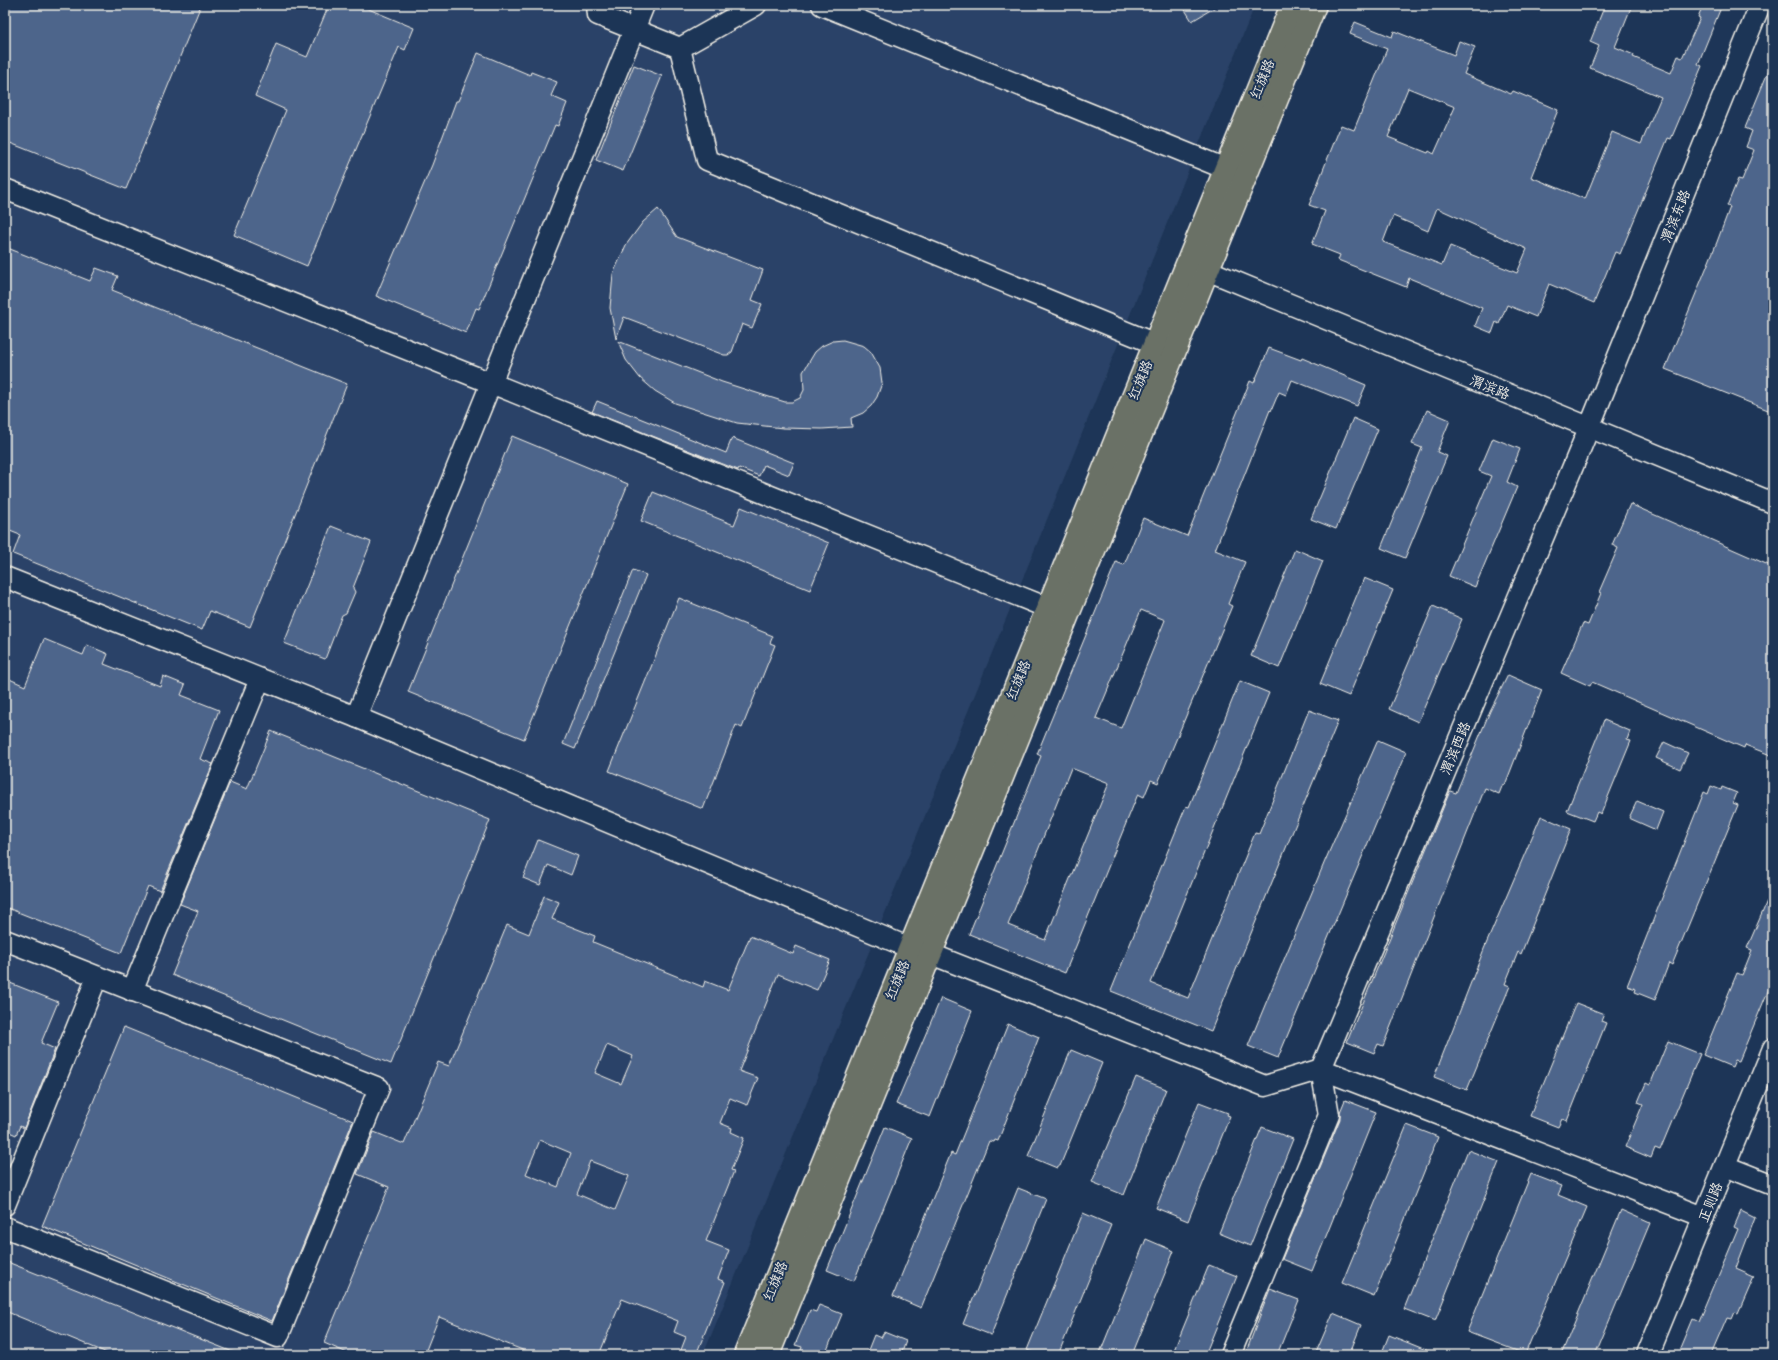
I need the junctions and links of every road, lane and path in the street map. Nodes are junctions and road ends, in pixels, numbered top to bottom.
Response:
1 (597, 5) edge
2 (644, 5) edge
3 (756, 5) edge
4 (822, 5) edge
5 (1292, 5) edge
6 (1315, 5) edge
7 (1760, 5) edge
8 (634, 30) junction
9 (680, 48) junction
10 (1236, 172) junction
11 (5, 189) edge
12 (1207, 270) junction
13 (1155, 344) junction
14 (1174, 352) junction
15 (491, 383) junction
16 (1590, 428) junction
17 (1773, 503) edge
18 (5, 577) edge
19 (1048, 608) junction
20 (260, 679) junction
21 (356, 717) junction
22 (5, 940) edge
23 (910, 948) junction
24 (931, 954) junction
25 (97, 977) junction
26 (132, 991) junction
27 (1773, 1048) edge
28 (1321, 1069) junction
29 (1725, 1166) junction
30 (1773, 1185) edge
31 (5, 1205) edge
32 (1704, 1217) junction
33 (5, 1227) edge
34 (745, 1355) edge
35 (768, 1355) edge
36 (1230, 1355) edge
37 (1647, 1355) edge

1 - 8 street
2 - 8 street
3 - 9 street
4 - 10 street
5 - 10 main road, 红旗路
6 - 10 main road, 红旗路
7 - 16 street, 渭滨东路
8 - 9 street
8 - 15 street
9 - 13 street
10 - 12 main road, 红旗路
10 - 13 main road, 红旗路
11 - 15 street
12 - 14 main road, 红旗路
12 - 16 street, 渭滨路
13 - 14 street
13 - 19 main road, 红旗路
14 - 24 main road, 红旗路
15 - 19 street
15 - 21 street
16 - 17 street, 渭滨路
16 - 28 street, 渭滨西路
18 - 20 street
19 - 23 main road, 红旗路
20 - 21 street
20 - 26 street
21 - 23 street
22 - 25 street
23 - 24 street
23 - 34 main road, 红旗路
24 - 28 street
24 - 35 main road, 红旗路
25 - 26 street
25 - 31 street
26 - 33 street
27 - 29 street, 正则路
28 - 32 street
28 - 36 street
29 - 30 street
29 - 32 street, 正则路
32 - 37 street, 正则路

